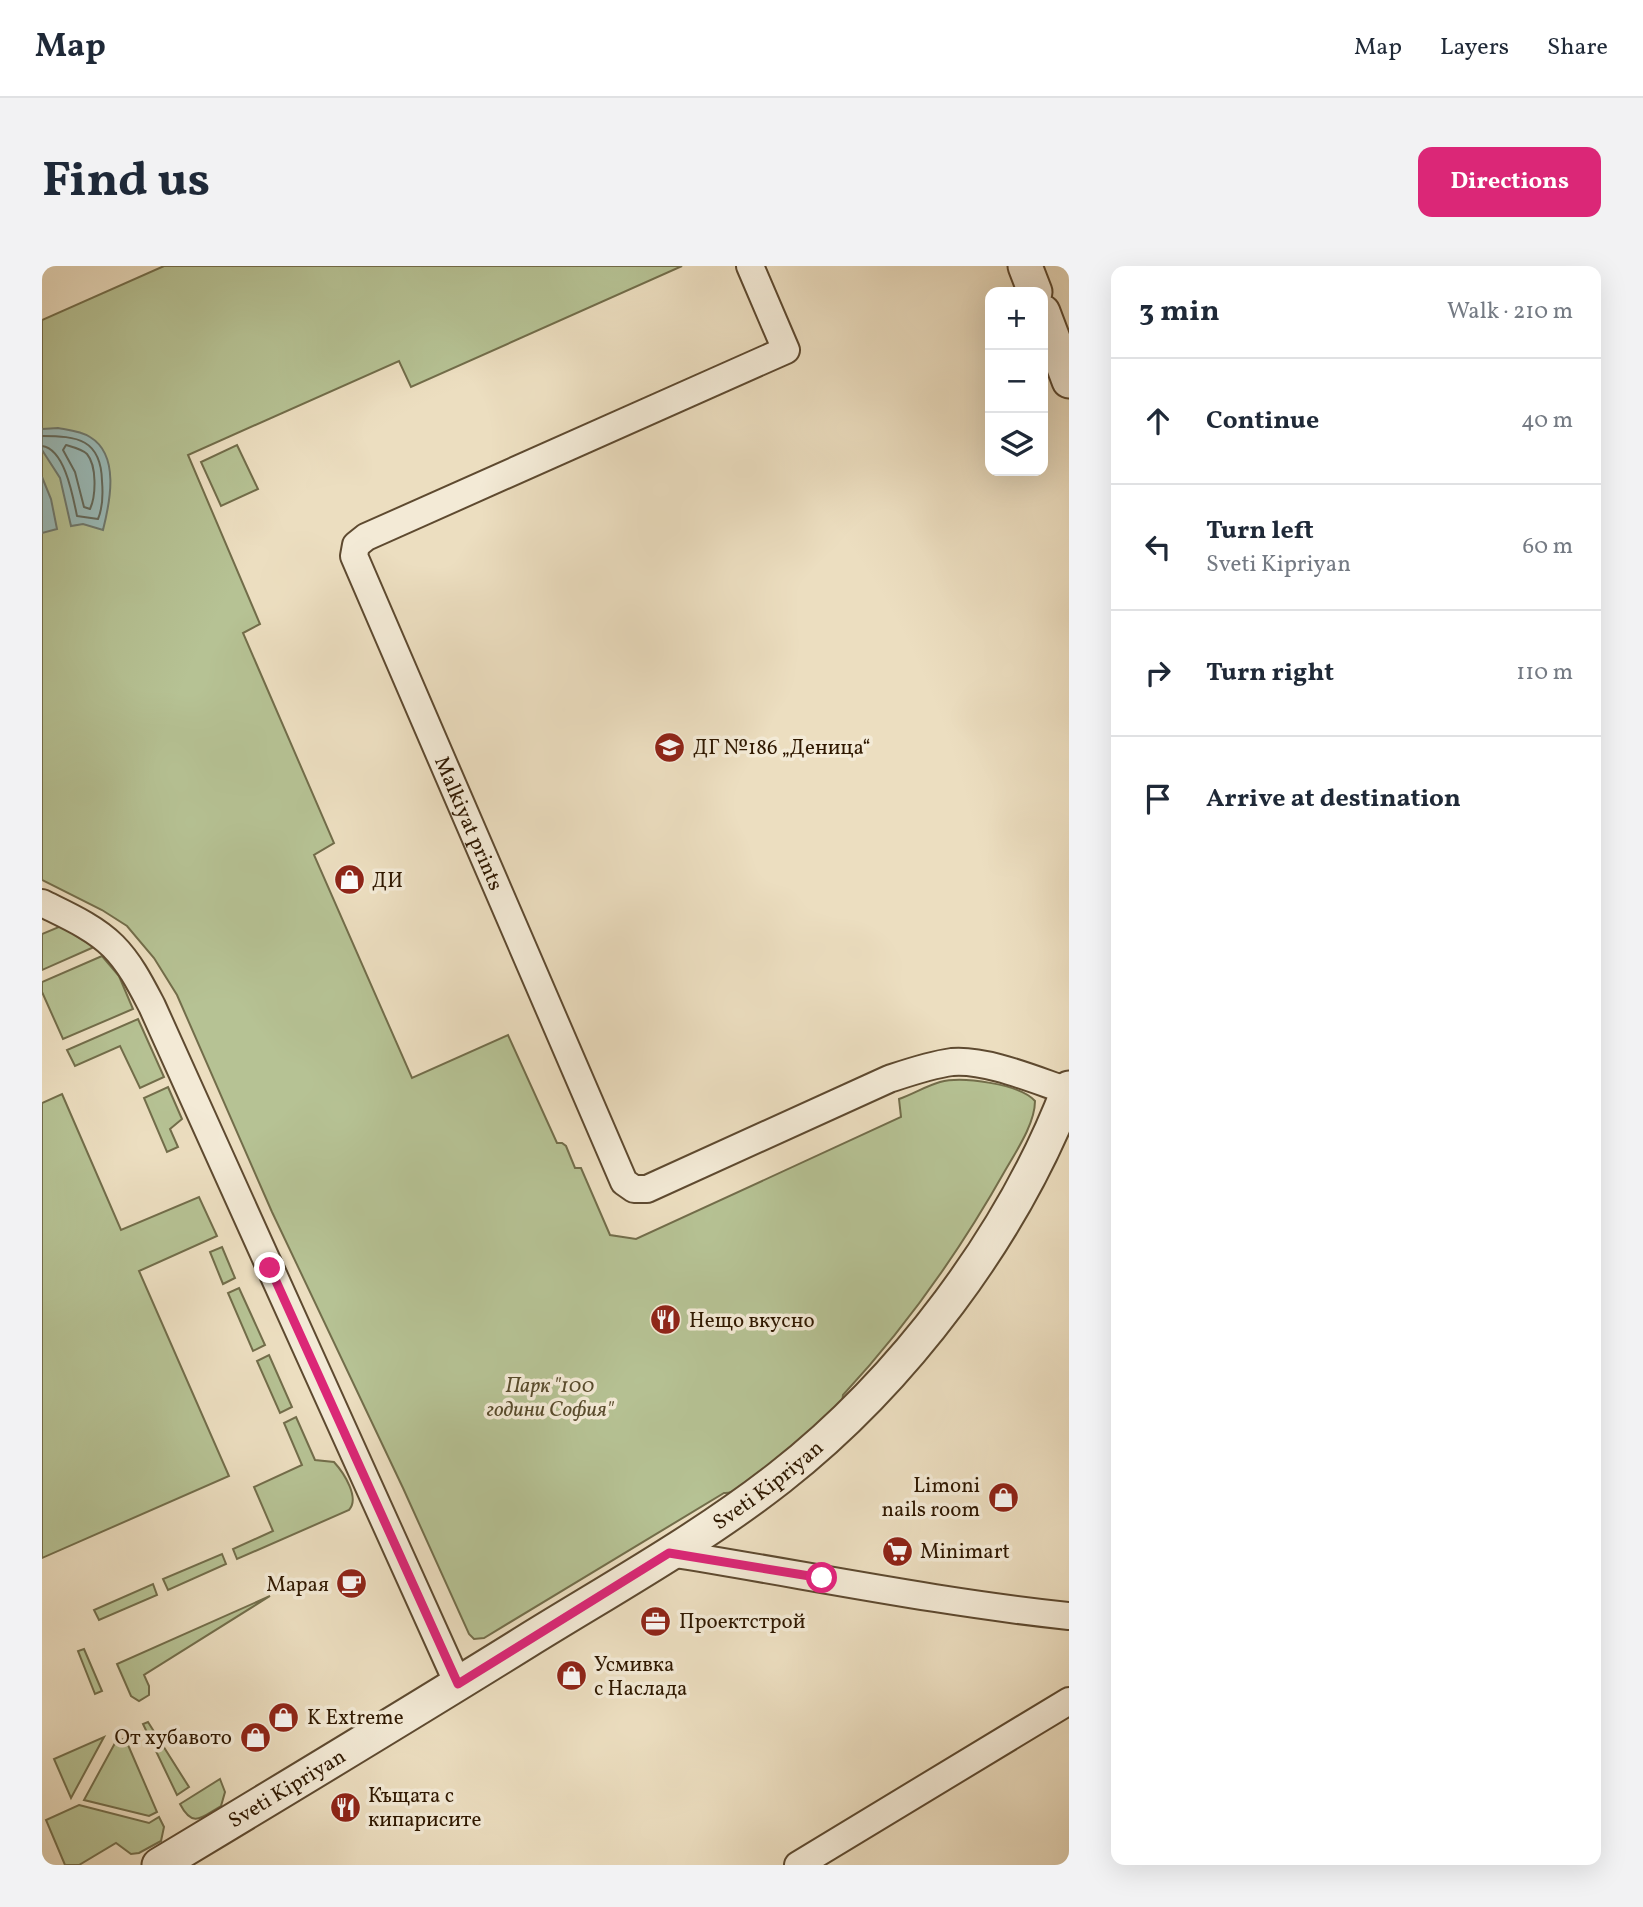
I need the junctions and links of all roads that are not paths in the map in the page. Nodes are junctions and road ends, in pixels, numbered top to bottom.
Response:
1 (750, 266) edge
2 (1026, 266) edge
3 (1033, 287) edge
4 (1048, 325) edge
5 (1069, 381) edge
6 (42, 903) edge
7 (1068, 1089) edge
8 (669, 1553) junction
9 (1069, 1616) edge
10 (458, 1684) junction
11 (1069, 1701) edge
12 (159, 1865) edge
13 (798, 1865) edge

1 - 7 street, Malkiyat prints
2 - 3 street
4 - 5 street
6 - 10 street
7 - 8 street, Sveti Kipriyan
8 - 9 street
8 - 10 street, Sveti Kipriyan
10 - 12 street, Sveti Kipriyan
11 - 13 street

